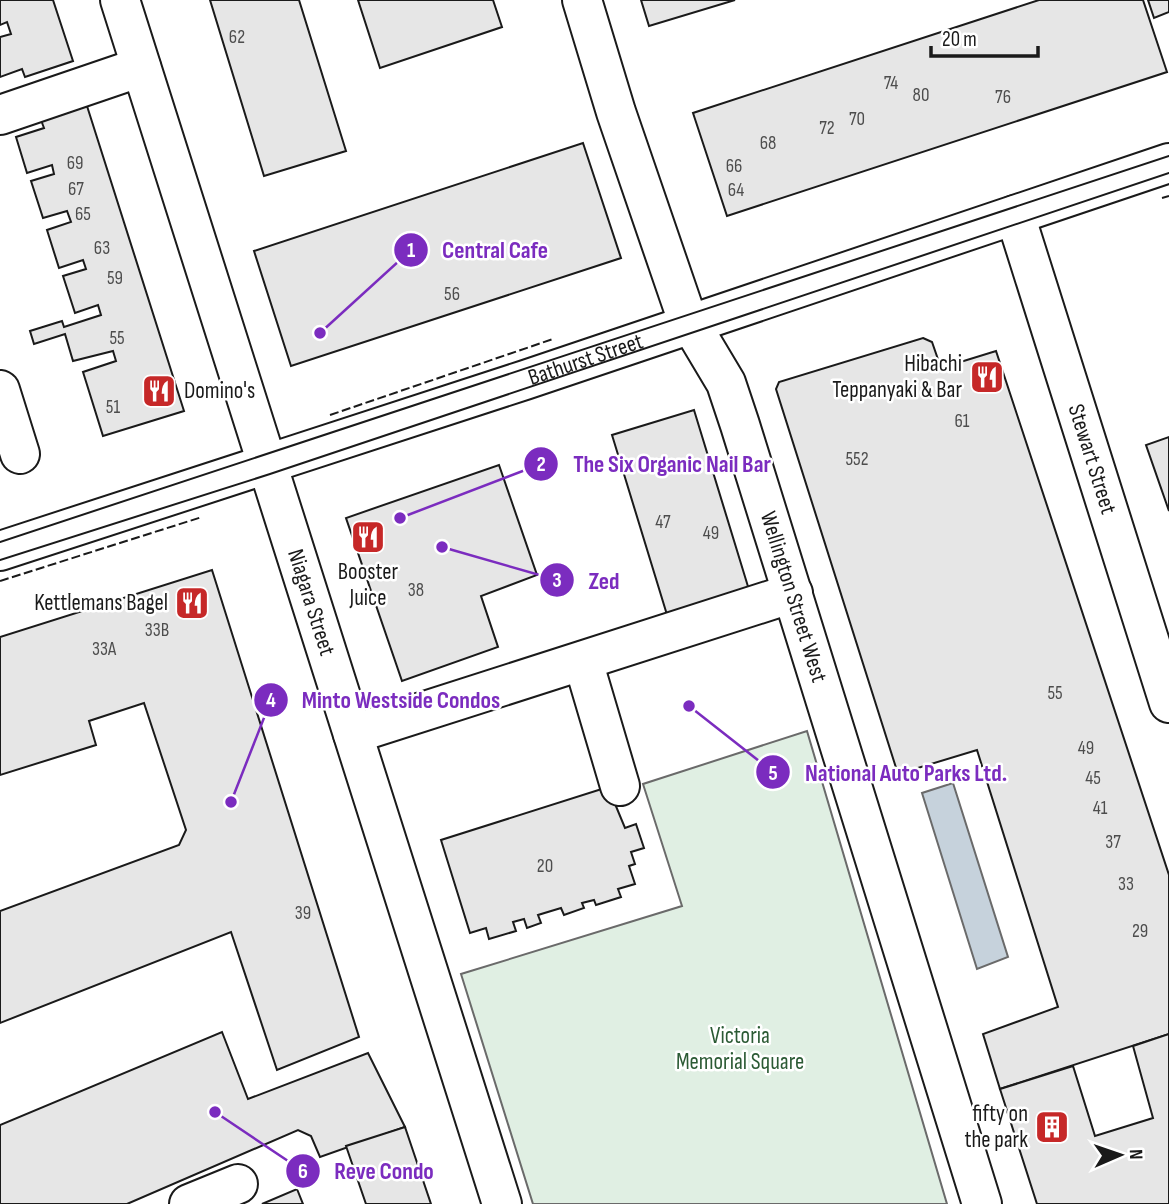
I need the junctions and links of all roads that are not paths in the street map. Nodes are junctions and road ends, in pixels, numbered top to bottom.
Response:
1 (120, 0) edge
2 (582, 0) edge
3 (141, 67) junction
4 (0, 115) edge
5 (1169, 163) edge
6 (1015, 215) junction
7 (691, 324) junction
8 (0, 390) edge
9 (20, 454) dead end
10 (267, 464) junction
11 (0, 551) edge
12 (793, 593) junction
13 (583, 661) junction
14 (1169, 703) edge
15 (353, 734) junction
16 (620, 786) dead end
17 (238, 1184) dead end
18 (189, 1204) edge
19 (502, 1204) edge
20 (982, 1204) edge

1 - 3 street, Niagara Street
2 - 7 street, Wellington Street West
3 - 4 street
3 - 10 street, Niagara Street
5 - 6 street, Bathurst Street
6 - 7 street, Bathurst Street
6 - 14 street, Stewart Street
7 - 10 street, Bathurst Street
7 - 12 street, Wellington Street West
8 - 9 street
10 - 11 street, Bathurst Street
10 - 15 street, Niagara Street
12 - 13 street
12 - 20 street, Wellington Street West
13 - 15 street
13 - 16 street
15 - 19 street, Niagara Street
17 - 18 street

